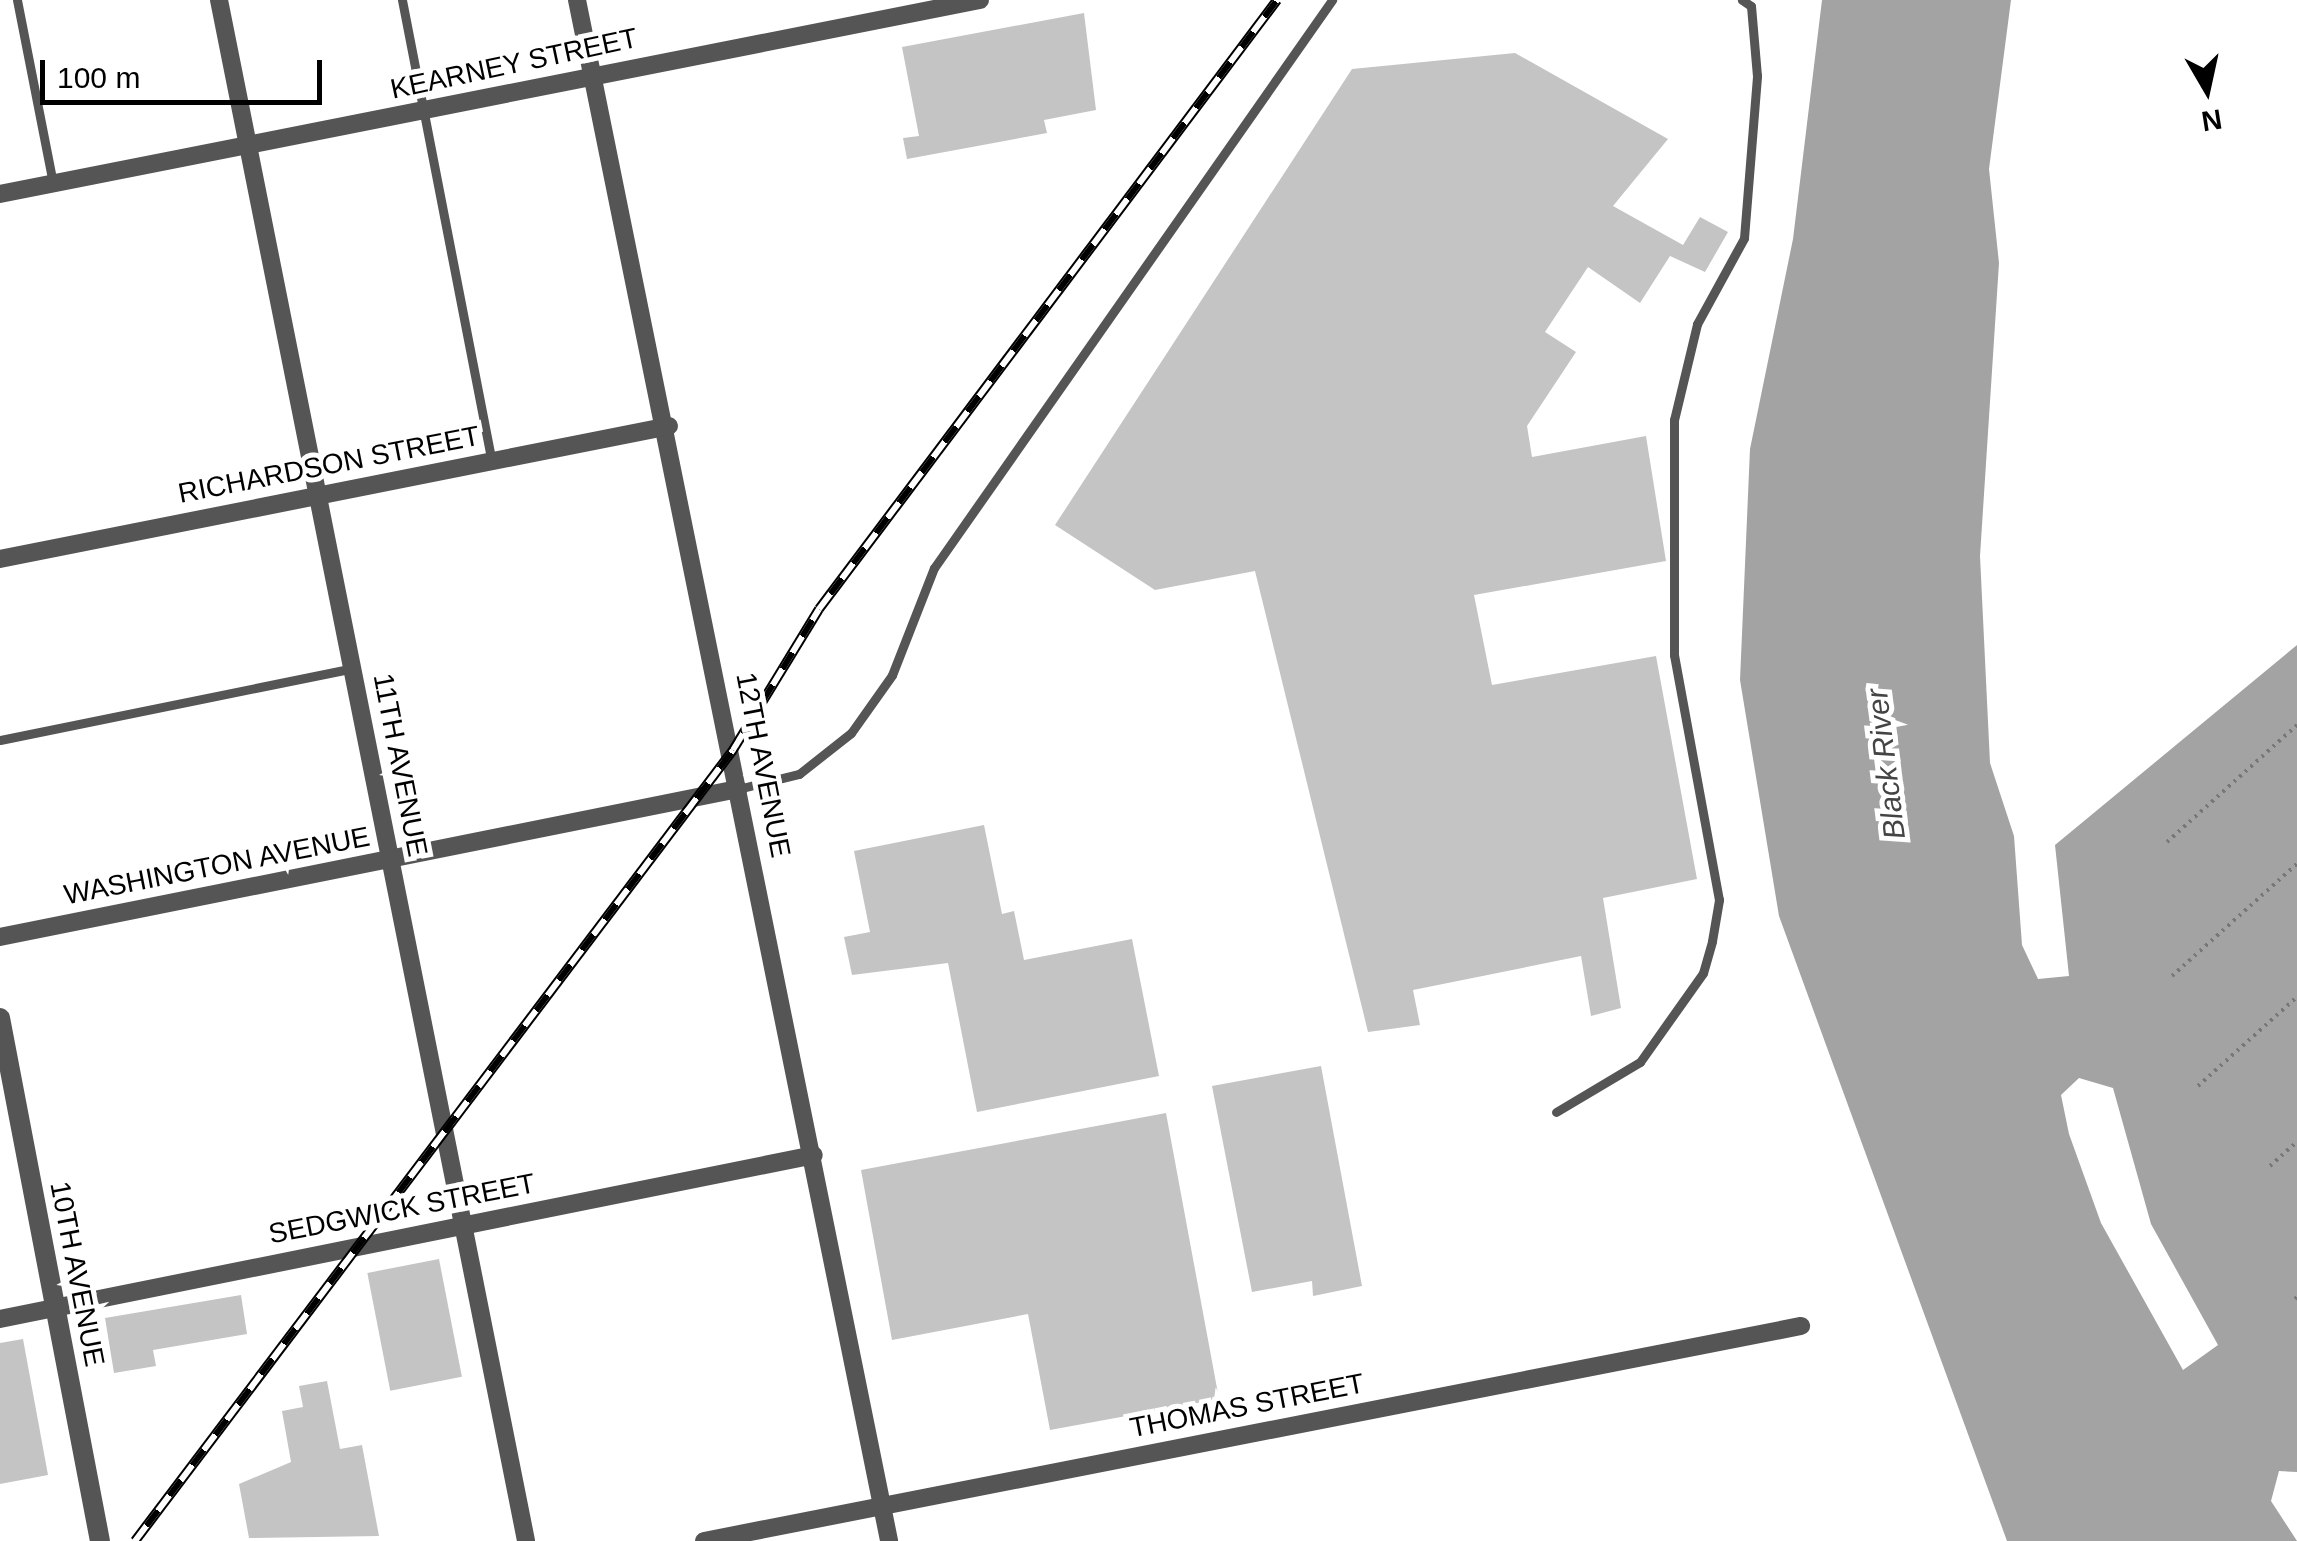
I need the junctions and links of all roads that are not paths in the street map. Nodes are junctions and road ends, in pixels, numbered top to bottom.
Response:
1 (17, 0) edge
2 (218, 0) edge
3 (402, 0) edge
4 (578, 0) edge
5 (980, 0) edge
6 (1332, 0) edge
7 (1742, 0) edge
8 (598, 74) junction
9 (422, 111) junction
10 (247, 144) junction
11 (54, 184) junction
12 (0, 194) edge
13 (669, 426) junction
14 (491, 460) junction
15 (319, 496) junction
16 (0, 558) edge
17 (353, 668) junction
18 (0, 740) edge
19 (738, 788) junction
20 (391, 860) junction
21 (0, 936) edge
22 (0, 1018) edge
23 (1556, 1112) dead end
24 (814, 1155) junction
25 (462, 1226) junction
26 (56, 1308) junction
27 (0, 1319) edge
28 (1801, 1326) dead end
29 (882, 1506) junction
30 (100, 1541) edge
31 (526, 1541) edge
32 (704, 1541) edge
33 (889, 1541) edge

1 - 11 lane
2 - 10 street, 11TH AVENUE
3 - 9 lane
4 - 8 street, 12TH AVENUE
5 - 8 street, KEARNEY STREET
6 - 19 lane
7 - 23 lane
8 - 9 street, KEARNEY STREET
8 - 13 street, 12TH AVENUE
9 - 10 street, KEARNEY STREET
9 - 14 lane
10 - 11 street, KEARNEY STREET
10 - 15 street, 11TH AVENUE
11 - 12 street, KEARNEY STREET
13 - 14 street, RICHARDSON STREET
13 - 19 street, 12TH AVENUE
14 - 15 street, RICHARDSON STREET
15 - 16 street, RICHARDSON STREET
15 - 17 street, 11TH AVENUE
17 - 18 lane
17 - 20 street, 11TH AVENUE
19 - 20 street, WASHINGTON AVENUE
19 - 24 street, 12TH AVENUE
20 - 21 street, WASHINGTON AVENUE
20 - 25 street, 11TH AVENUE
22 - 26 street, 10TH AVENUE
24 - 25 street, SEDGWICK STREET
24 - 29 street, 12TH AVENUE
25 - 26 street, SEDGWICK STREET
25 - 31 street, 11TH AVENUE
26 - 27 street, SEDGWICK STREET
26 - 30 street, 10TH AVENUE
28 - 29 street, THOMAS STREET
29 - 32 street, THOMAS STREET
29 - 33 street, 12TH AVENUE

